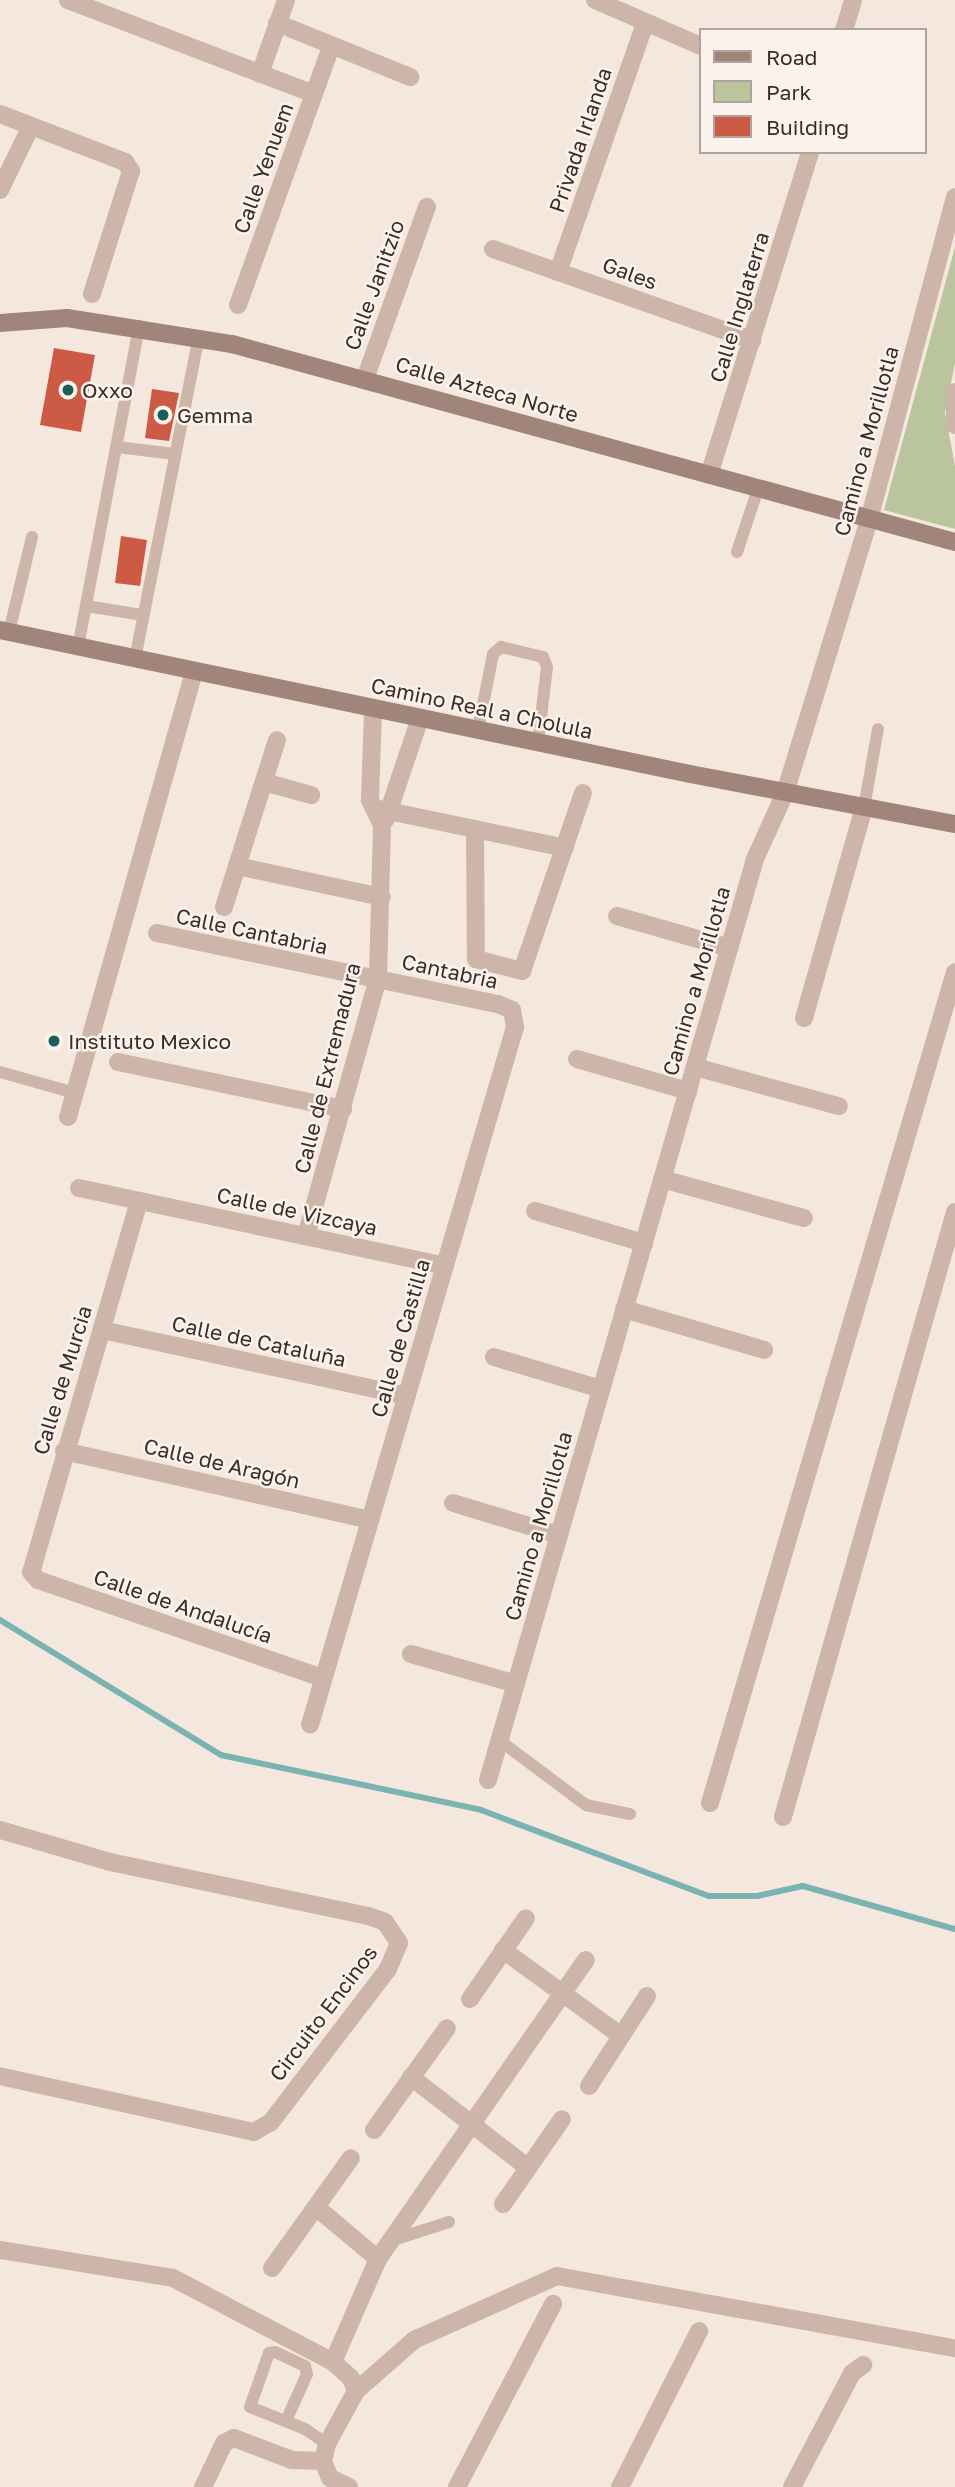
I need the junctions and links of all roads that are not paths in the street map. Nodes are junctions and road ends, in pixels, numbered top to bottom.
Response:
1 (68, 0) edge
2 (286, 0) edge
3 (595, 0) edge
4 (853, 0) edge
5 (277, 23) junction
6 (645, 23) junction
7 (845, 28) edge
8 (331, 46) junction
9 (699, 46) edge
10 (260, 74) junction
11 (410, 77) dead end
12 (314, 93) junction
13 (0, 114) edge
14 (31, 126) junction
15 (809, 154) edge
16 (0, 190) edge
17 (955, 197) edge
18 (427, 207) dead end
19 (493, 248) dead end
20 (558, 272) junction
21 (92, 294) dead end
22 (238, 305) dead end
23 (0, 323) edge
24 (139, 326) junction
25 (200, 337) junction
26 (752, 340) junction
27 (365, 379) junction
28 (955, 392) edge
29 (955, 425) edge
30 (117, 447) junction
31 (175, 454) junction
32 (709, 475) junction
33 (758, 489) junction
34 (869, 520) junction
35 (32, 537) dead end
36 (954, 543) edge
37 (737, 552) dead end
38 (86, 606) junction
39 (143, 615) junction
40 (4, 631) edge
41 (78, 647) junction
42 (135, 659) junction
43 (194, 671) junction
44 (373, 709) junction
45 (420, 718) junction
46 (878, 729) dead end
47 (478, 730) junction
48 (277, 740) dead end
49 (538, 743) junction
50 (372, 778) junction
51 (264, 782) junction
52 (399, 782) junction
53 (583, 793) dead end
54 (785, 793) junction
55 (311, 794) dead end
56 (864, 807) junction
57 (382, 815) junction
58 (955, 824) edge
59 (475, 829) junction
60 (565, 848) junction
61 (237, 866) junction
62 (382, 897) junction
63 (224, 907) dead end
64 (617, 916) dead end
65 (157, 933) dead end
66 (729, 948) junction
67 (955, 972) edge
68 (378, 978) junction
69 (512, 1010) joint
70 (804, 1018) dead end
71 (577, 1059) dead end
72 (118, 1062) dead end
73 (695, 1067) junction
74 (0, 1072) edge
75 (688, 1091) junction
76 (75, 1093) junction
77 (839, 1106) dead end
78 (344, 1109) junction
79 (68, 1117) dead end
80 (662, 1179) junction
81 (79, 1188) dead end
82 (139, 1201) junction
83 (535, 1211) dead end
84 (804, 1218) dead end
85 (953, 1223) edge
86 (306, 1236) junction
87 (644, 1243) junction
88 (445, 1266) junction
89 (624, 1309) junction
90 (102, 1330) junction
91 (764, 1350) dead end
92 (494, 1357) dead end
93 (601, 1389) junction
94 (407, 1396) junction
95 (64, 1451) junction
96 (453, 1503) dead end
97 (370, 1520) junction
98 (559, 1535) junction
99 (31, 1572) joint
100 (411, 1654) dead end
101 (323, 1678) junction
102 (516, 1684) junction
103 (310, 1725) dead end
104 (499, 1740) junction
105 (488, 1780) dead end
106 (710, 1803) dead end
107 (630, 1814) dead end
108 (783, 1817) dead end
109 (0, 1830) edge
110 (526, 1919) dead end
111 (503, 1950) junction
112 (586, 1960) dead end
113 (562, 1994) junction
114 (647, 1996) dead end
115 (470, 1999) dead end
116 (447, 2028) dead end
117 (620, 2035) junction
118 (0, 2076) edge
119 (411, 2077) junction
120 (589, 2086) dead end
121 (562, 2119) dead end
122 (469, 2123) junction
123 (374, 2130) dead end
124 (352, 2158) dead end
125 (527, 2167) junction
126 (503, 2204) dead end
127 (316, 2207) junction
128 (449, 2222) dead end
129 (389, 2241) junction
130 (0, 2250) edge
131 (377, 2259) junction
132 (272, 2268) dead end
133 (553, 2304) dead end
134 (699, 2330) dead end
135 (955, 2348) edge
136 (333, 2362) junction
137 (863, 2365) dead end
138 (356, 2391) junction
139 (286, 2421) junction
140 (325, 2453) junction
141 (203, 2487) edge
142 (349, 2487) edge
143 (457, 2487) edge
144 (620, 2487) edge
145 (792, 2487) edge

1 - 10 street
2 - 5 street
3 - 6 street
4 - 7 street
5 - 8 street
5 - 10 street
6 - 9 street
6 - 20 street, Privada Irlanda
8 - 11 street
8 - 12 street, Calle Yenuem
10 - 12 street
12 - 22 street, Calle Yenuem
13 - 14 street
14 - 16 street
14 - 21 street
15 - 26 street, Calle Inglaterra
17 - 34 street, Camino a Morillotla
18 - 27 street, Calle Janitzio
19 - 20 street, Gales
20 - 26 street, Gales
23 - 24 main road, Calle Azteca Norte
24 - 25 main road, Calle Azteca Norte
24 - 30 lane
25 - 27 main road, Calle Azteca Norte
25 - 31 lane
26 - 32 street, Calle Inglaterra
27 - 32 main road, Calle Azteca Norte
28 - 29 street
30 - 31 lane
30 - 38 lane
31 - 39 lane
32 - 33 main road, Calle Azteca Norte
33 - 34 main road, Calle Azteca Norte
33 - 37 lane
34 - 36 main road, Calle Azteca Norte
34 - 54 street, Camino a Morillotla
35 - 40 lane
38 - 39 lane
38 - 41 lane
39 - 42 lane
40 - 41 main road, Camino Real a Cholula
41 - 42 main road, Camino Real a Cholula
42 - 43 main road, Camino Real a Cholula
43 - 44 main road, Camino Real a Cholula
43 - 76 street
44 - 45 main road, Camino Real a Cholula
44 - 50 street, Calle de Extremadura
45 - 47 main road, Camino Real a Cholula
45 - 52 street, Calle de Extremadura
46 - 56 lane
47 - 49 main road, Camino Real a Cholula
47 - 49 lane
48 - 51 street
49 - 54 main road, Camino Real a Cholula
50 - 52 street
50 - 57 street, Calle de Extremadura
51 - 55 street
51 - 61 street
52 - 57 street, Calle de Extremadura
53 - 60 street
54 - 56 main road, Camino Real a Cholula
54 - 66 street, Camino a Morillotla
56 - 58 main road, Camino Real a Cholula
56 - 70 street
57 - 59 street
57 - 62 street, Calle de Extremadura
59 - 60 street
59 - 60 street
61 - 62 street
61 - 63 street
62 - 68 street, Calle de Extremadura
64 - 66 street
65 - 68 street, Calle Cantabria
66 - 73 street, Camino a Morillotla
67 - 106 street
68 - 69 street, Cantabria
68 - 78 street, Calle de Extremadura
69 - 88 street, Calle de Castilla
71 - 75 street
72 - 78 street
73 - 75 street, Camino a Morillotla
73 - 77 street
74 - 76 lane
75 - 80 street, Camino a Morillotla
76 - 79 street
78 - 86 street, Calle de Extremadura
80 - 84 street
80 - 87 street, Camino a Morillotla
81 - 82 street, Calle de Vizcaya
82 - 86 street, Calle de Vizcaya
82 - 90 street, Calle de Murcia
83 - 87 street
85 - 108 street
86 - 88 street, Calle de Vizcaya
87 - 89 street, Camino a Morillotla
88 - 94 street, Calle de Castilla
89 - 91 street
89 - 93 street, Camino a Morillotla
90 - 94 street, Calle de Cataluña
90 - 95 street, Calle de Murcia
92 - 93 street
93 - 98 street, Camino a Morillotla
94 - 97 street, Calle de Castilla
95 - 97 street, Calle de Aragón
95 - 99 street, Calle de Murcia
96 - 98 street
97 - 101 street, Calle de Castilla
98 - 102 street, Camino a Morillotla
99 - 101 street, Calle de Andalucía
100 - 102 street
101 - 103 street, Calle de Castilla
102 - 104 street, Camino a Morillotla
104 - 105 street, Camino a Morillotla
104 - 107 lane
109 - 118 street, Circuito Encinos
110 - 111 street
111 - 113 street
111 - 115 street
112 - 113 street
113 - 117 street
113 - 122 street
114 - 117 street
116 - 119 street
117 - 120 street
119 - 122 street
119 - 123 street
121 - 125 street
122 - 125 street
122 - 129 street
124 - 127 street
125 - 126 street
127 - 131 street
127 - 132 street
128 - 129 lane
129 - 131 street
130 - 136 street
131 - 136 street
133 - 143 street
134 - 144 street
135 - 138 street
136 - 138 street
137 - 145 street
138 - 140 street
139 - 139 lane
139 - 140 lane
140 - 141 street
140 - 142 street

